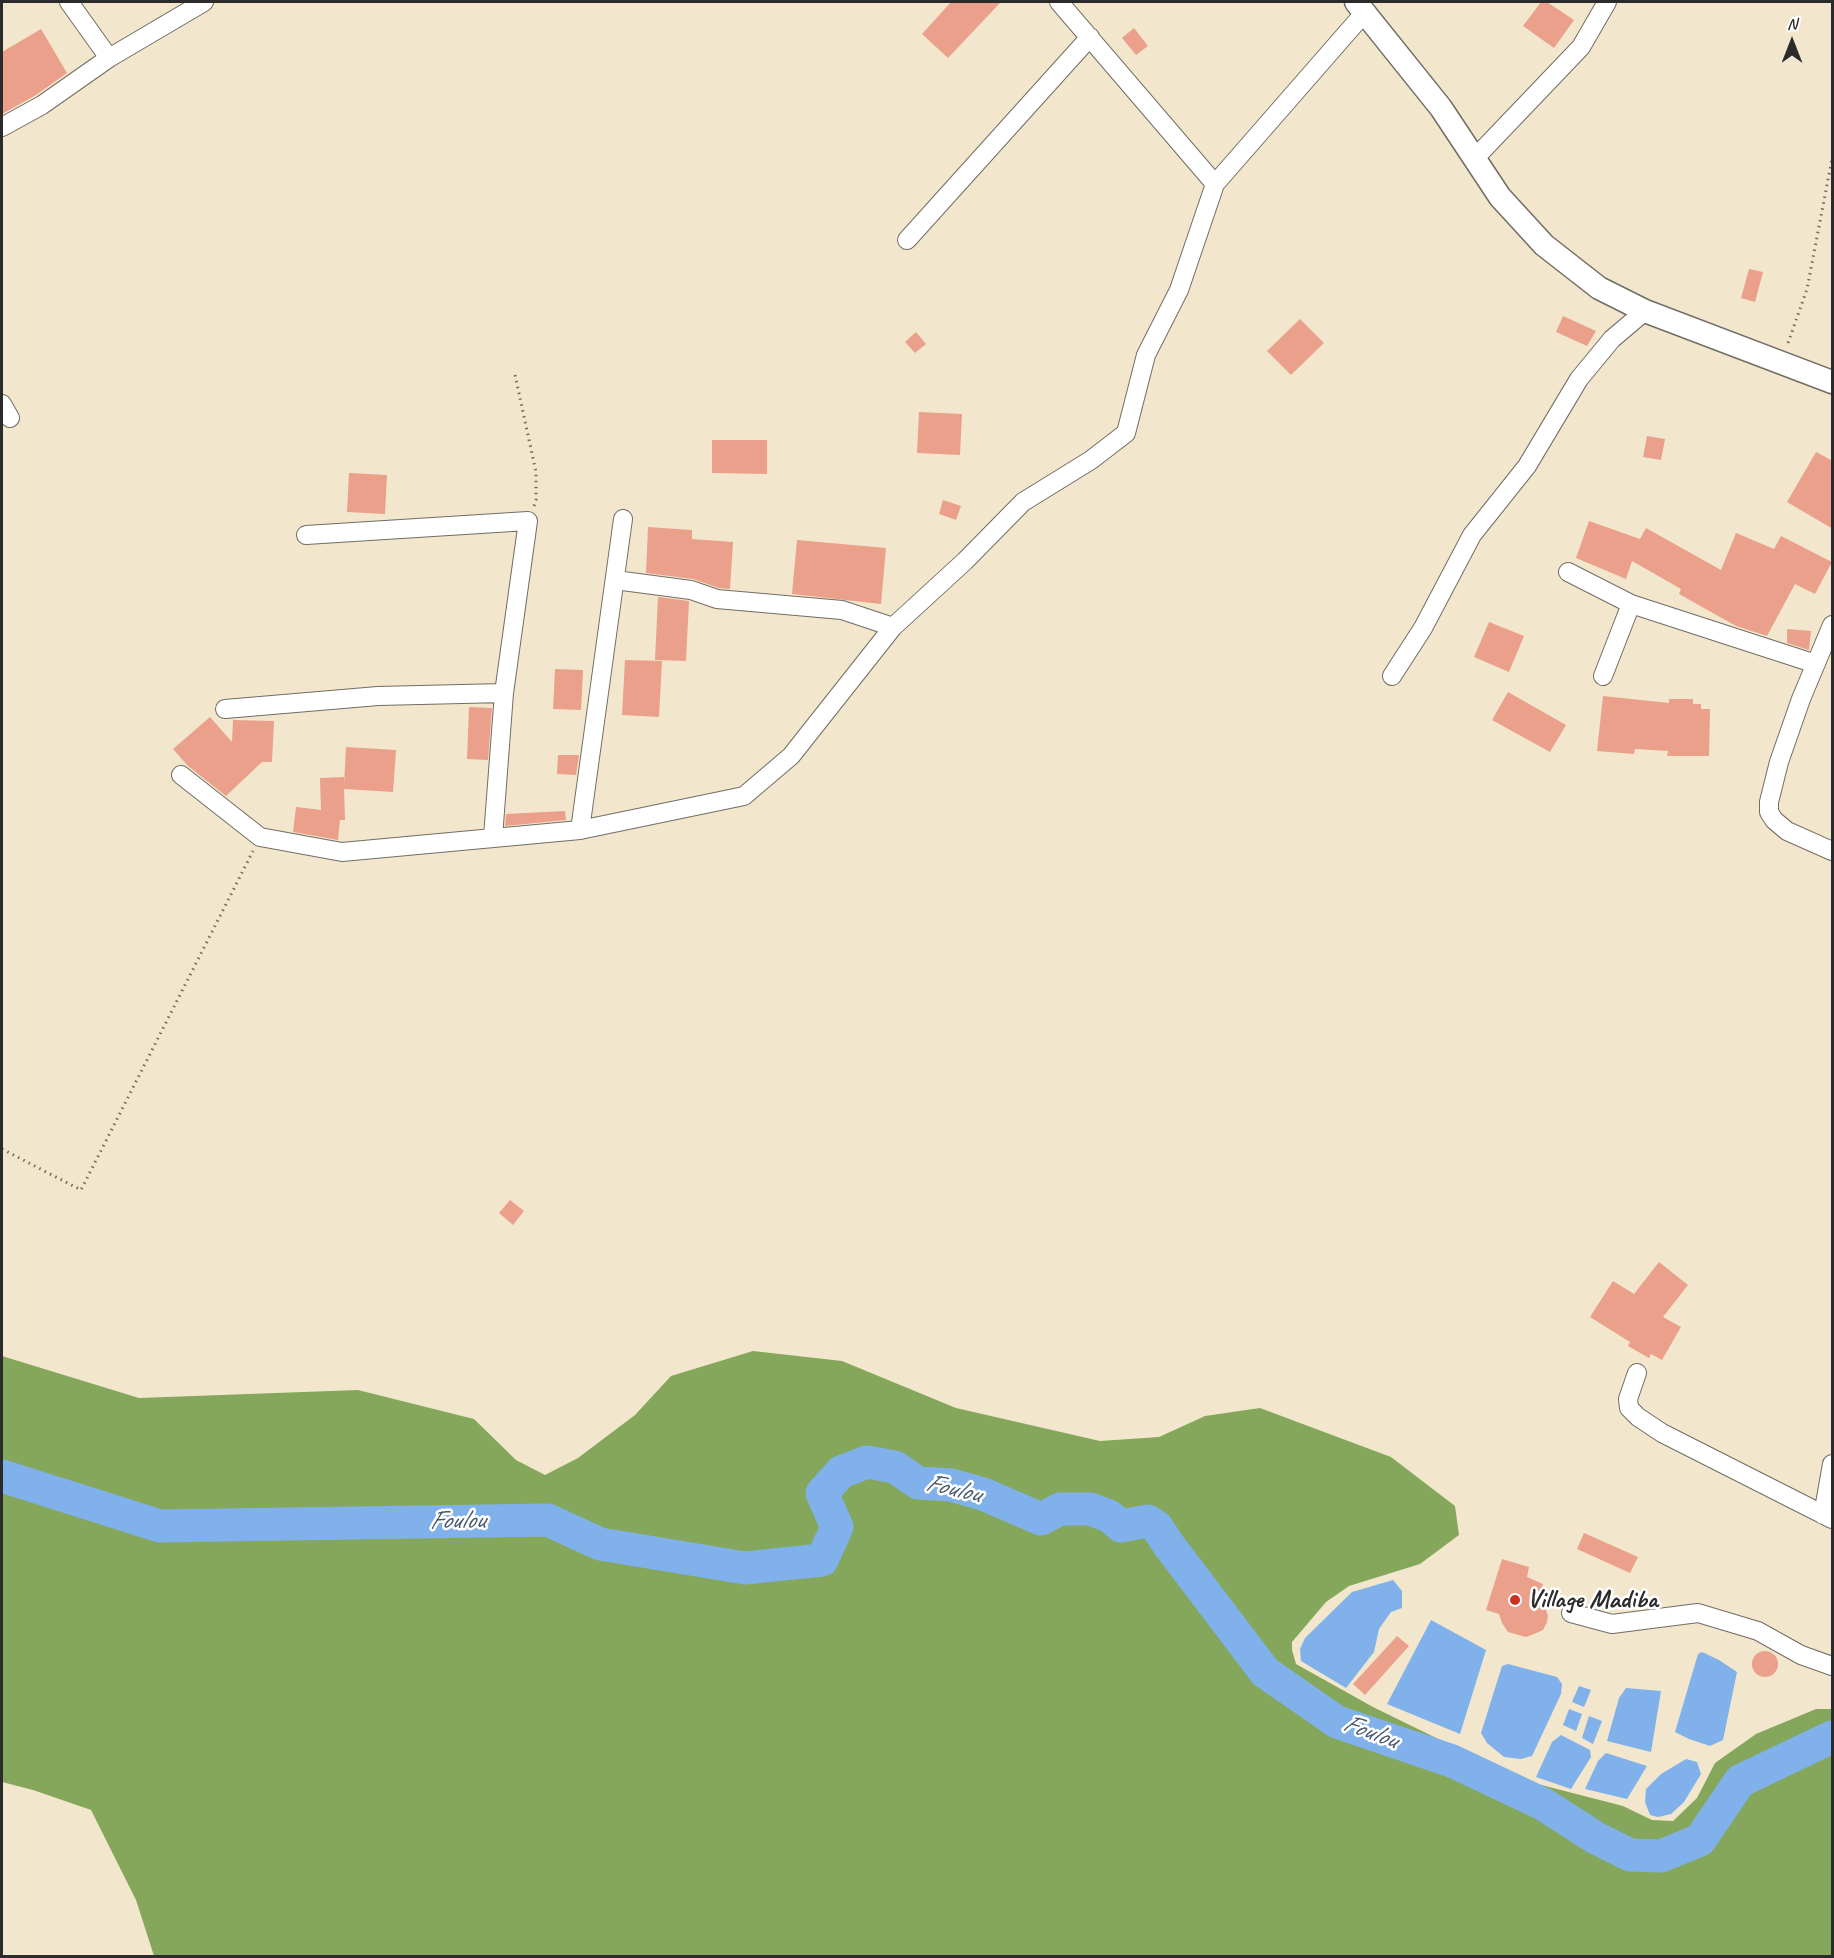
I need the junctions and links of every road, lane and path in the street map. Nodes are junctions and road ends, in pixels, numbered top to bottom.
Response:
1 (69, 2) edge
2 (204, 2) edge
3 (1059, 2) edge
4 (1606, 2) edge
5 (1361, 6) edge
6 (1090, 37) junction
7 (109, 58) junction
8 (2, 127) edge
9 (1475, 159) junction
10 (1833, 159) edge
11 (1215, 184) junction
12 (907, 240) dead end
13 (1645, 310) junction
14 (1782, 363) junction
15 (515, 375) dead end
16 (1833, 382) edge
17 (623, 519) dead end
18 (528, 521) junction
19 (306, 536) dead end
20 (1568, 572) dead end
21 (615, 580) junction
22 (1631, 604) junction
23 (1833, 625) edge
24 (893, 627) junction
25 (1816, 664) junction
26 (1392, 675) dead end
27 (1603, 676) dead end
28 (504, 693) junction
29 (225, 709) dead end
30 (181, 775) dead end
31 (580, 830) junction
32 (260, 837) junction
33 (493, 837) junction
34 (1833, 851) edge
35 (2, 1149) edge
36 (1637, 1372) dead end
37 (1833, 1464) edge
38 (1828, 1517) edge
39 (1571, 1613) dead end
40 (1833, 1666) edge

1 - 7 street
2 - 7 street
3 - 6 street
4 - 9 street
5 - 9 street
5 - 11 street
6 - 11 street
6 - 12 street
7 - 8 street
9 - 13 street
10 - 14 path
11 - 24 street
13 - 14 street
13 - 26 street
14 - 16 street
15 - 18 path
17 - 21 street
18 - 19 street
18 - 28 street
20 - 22 street
21 - 24 street
21 - 31 street
22 - 25 street
22 - 27 street
23 - 25 street
24 - 31 street
25 - 34 street
28 - 29 street
28 - 33 street
30 - 32 street
31 - 33 street
32 - 33 street
32 - 35 path
36 - 38 street
37 - 38 street
39 - 40 street

